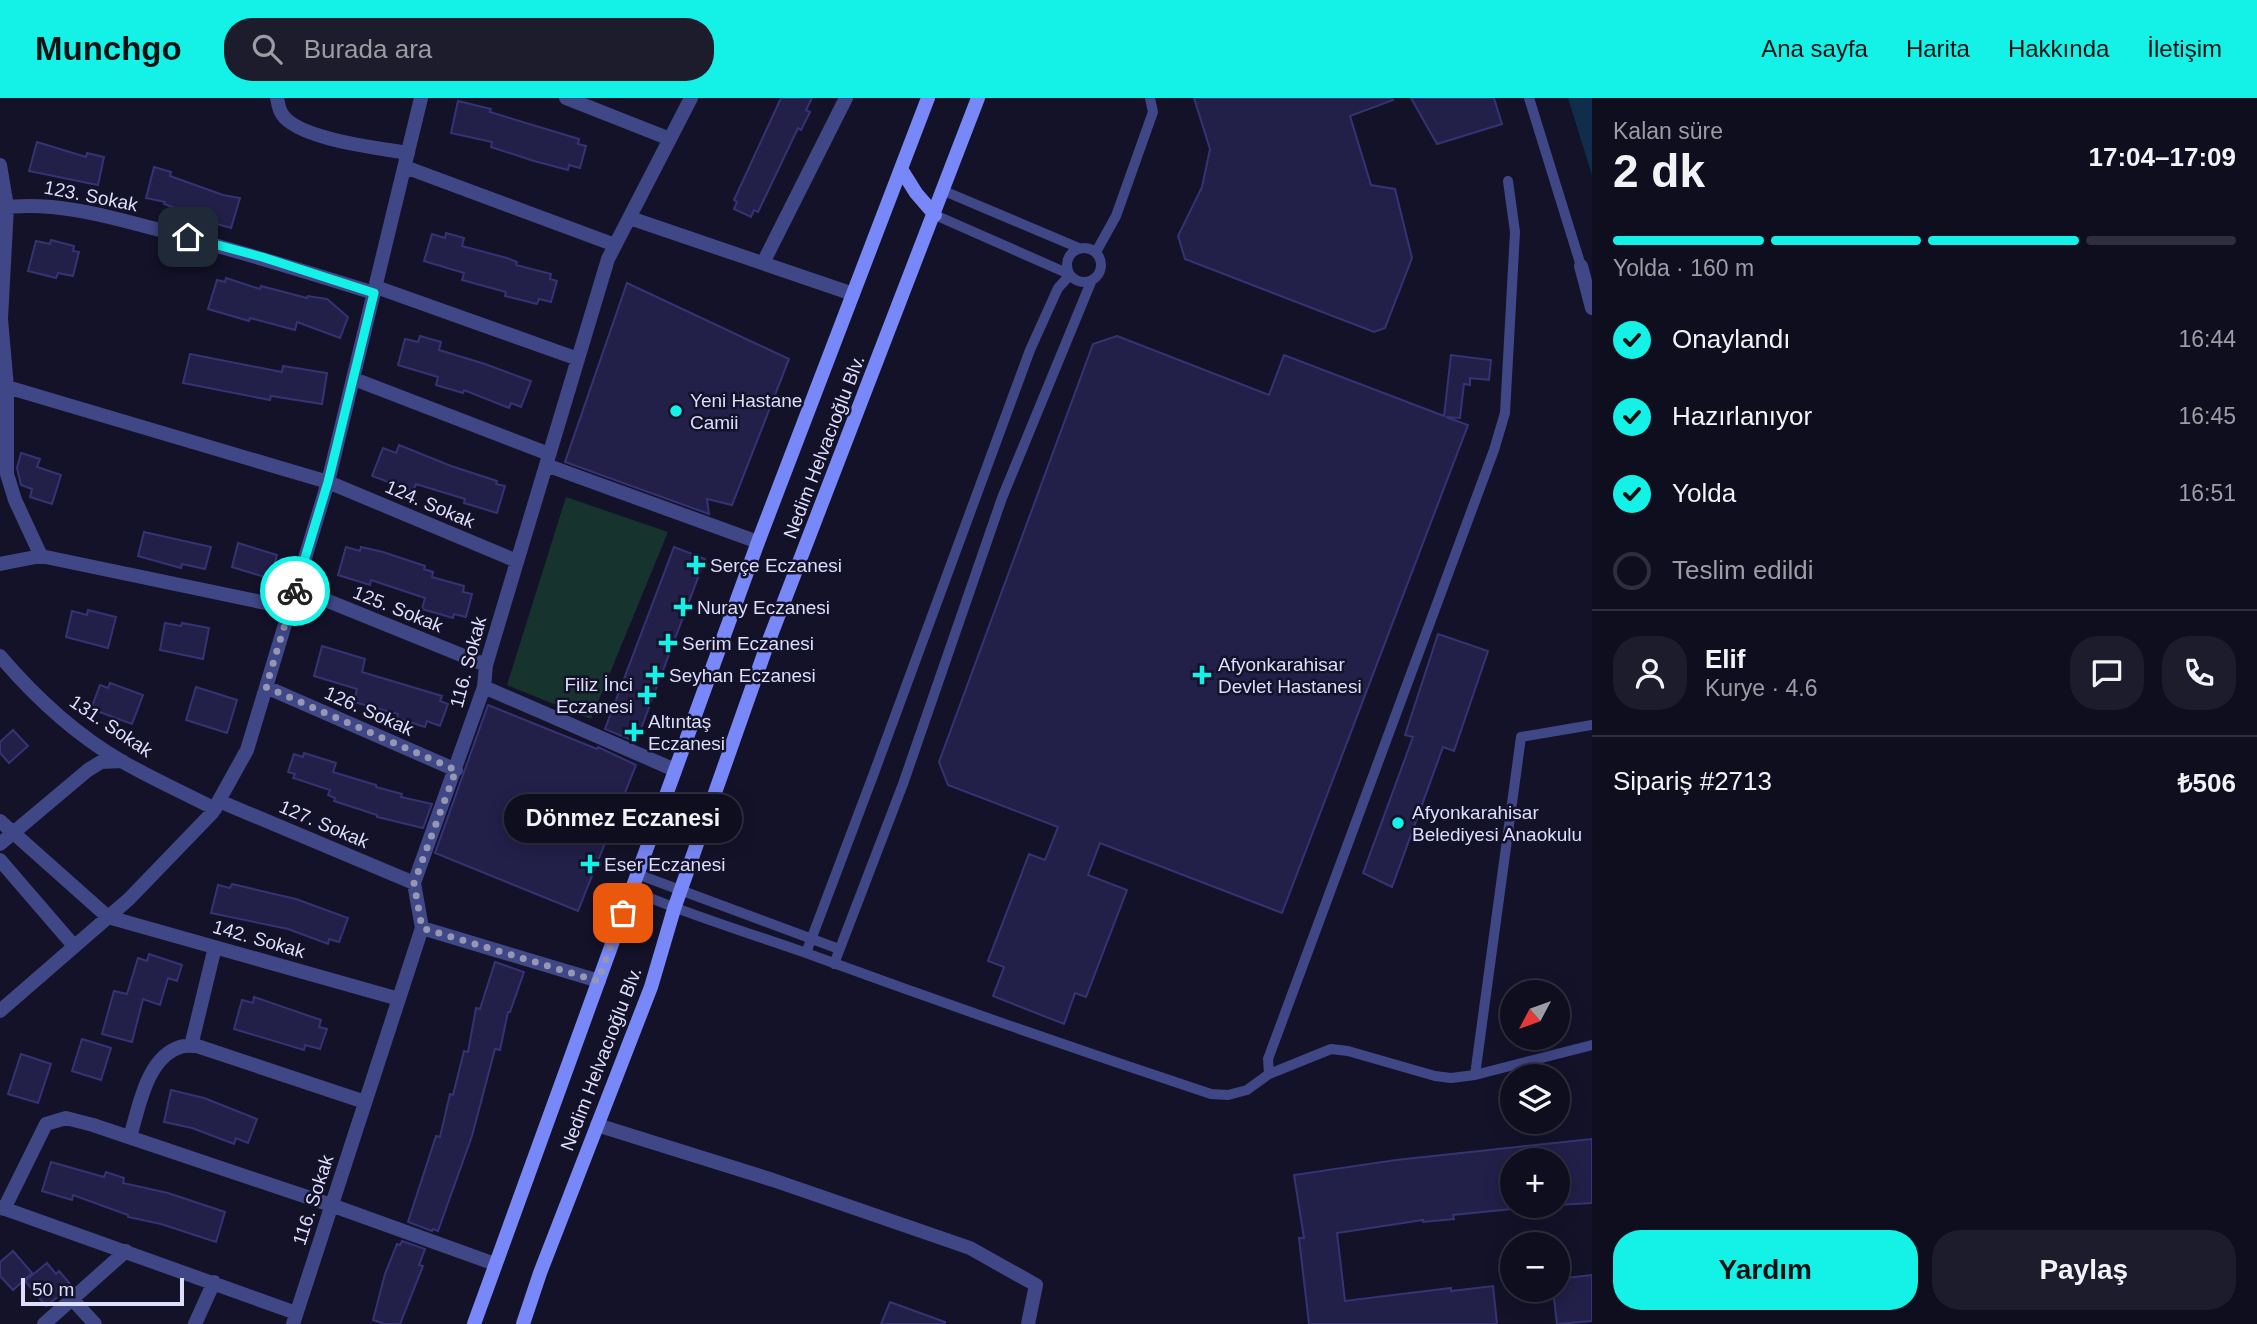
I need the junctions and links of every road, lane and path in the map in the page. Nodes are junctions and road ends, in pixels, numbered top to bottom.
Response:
1 (277, 98) edge
2 (421, 98) edge
3 (566, 98) edge
4 (691, 98) edge
5 (846, 98) edge
6 (928, 98) edge
7 (978, 98) edge
8 (1150, 98) edge
9 (1529, 98) edge
10 (670, 139) junction
11 (406, 160) junction
12 (0, 165) edge
13 (901, 169) junction
14 (1508, 181) dead end
15 (944, 191) junction
16 (4, 207) edge
17 (935, 215) junction
18 (629, 218) junction
19 (615, 245) junction
20 (1079, 248) junction
21 (1096, 252) junction
22 (763, 262) junction
23 (1581, 266) joint
24 (1069, 275) junction
25 (1091, 282) junction
26 (375, 290) junction
27 (853, 294) junction
28 (1592, 308) edge
29 (578, 359) junction
30 (354, 379) junction
31 (7, 387) junction
32 (548, 459) junction
33 (328, 482) junction
34 (758, 542) junction
35 (41, 556) junction
36 (517, 561) junction
37 (0, 564) edge
38 (296, 588) junction
39 (290, 608) junction
40 (0, 656) edge
41 (486, 665) junction
42 (266, 687) junction
43 (484, 687) junction
44 (1592, 724) edge
45 (122, 761) junction
46 (456, 770) junction
47 (675, 770) junction
48 (217, 805) junction
49 (0, 821) edge
50 (14, 833) junction
51 (0, 844) edge
52 (0, 860) edge
53 (637, 874) junction
54 (414, 883) junction
55 (631, 890) junction
56 (680, 891) junction
57 (674, 909) junction
58 (108, 917) junction
59 (422, 928) junction
60 (812, 939) junction
61 (74, 946) junction
62 (215, 947) junction
63 (839, 949) junction
64 (806, 953) junction
65 (834, 964) junction
66 (598, 981) junction
67 (398, 999) junction
68 (0, 1010) edge
69 (1592, 1045) edge
70 (191, 1046) junction
71 (1269, 1074) junction
72 (1475, 1075) junction
73 (365, 1102) junction
74 (597, 1125) junction
75 (130, 1138) junction
76 (331, 1205) junction
77 (2, 1208) edge
78 (126, 1251) junction
79 (495, 1264) junction
80 (215, 1282) junction
81 (72, 1299) junction
82 (295, 1318) edge
83 (44, 1324) edge
84 (95, 1324) edge
85 (195, 1324) edge
86 (474, 1324) edge
87 (523, 1324) edge
88 (1028, 1324) edge

1 - 11 street
2 - 11 street
3 - 10 street
4 - 10 street, 116. Sokak
5 - 22 street
6 - 13 main road, Nedim Helvacıoğlu Blv.
7 - 15 main road, Nedim Helvacıoğlu Blv.
8 - 21 lane
9 - 23 lane
10 - 18 street, 116. Sokak
11 - 19 street
11 - 26 street
12 - 16 street
13 - 17 main road
13 - 27 main road, Nedim Helvacıoğlu Blv.
14 - 71 lane
15 - 17 main road, Nedim Helvacıoğlu Blv.
15 - 20 lane
16 - 26 street, 123. Sokak
16 - 31 street
17 - 24 lane
17 - 56 main road, Nedim Helvacıoğlu Blv.
18 - 19 street, 116. Sokak
18 - 22 street
19 - 29 street, 116. Sokak
20 - 21 lane
20 - 24 lane
21 - 25 lane
22 - 27 street
23 - 28 street
24 - 25 lane
24 - 60 lane
25 - 63 lane
26 - 29 street, 123. Sokak
26 - 30 street
27 - 34 main road, Nedim Helvacıoğlu Blv.
29 - 32 street, 116. Sokak
30 - 32 street
30 - 33 street
31 - 33 street, 124. Sokak
31 - 35 street
32 - 34 street
32 - 36 street, 116. Sokak
33 - 36 street, 124. Sokak
33 - 38 street
34 - 47 main road, Nedim Helvacıoğlu Blv.
35 - 37 street
35 - 39 street
36 - 41 street, 116. Sokak
38 - 39 street
38 - 41 street, 125. Sokak
39 - 42 street
40 - 45 street, 131. Sokak
41 - 43 street, 116. Sokak
42 - 46 street, 126. Sokak
42 - 48 street
43 - 46 street, 116. Sokak
43 - 47 street
44 - 72 lane
45 - 48 street, 131. Sokak
45 - 50 street
46 - 54 street, 116. Sokak
47 - 53 main road, Nedim Helvacıoğlu Blv.
48 - 54 street, 127. Sokak
48 - 58 street
49 - 50 street
50 - 51 street
50 - 58 street
52 - 61 street
53 - 55 main road, Nedim Helvacıoğlu Blv.
53 - 56 lane
54 - 59 street, 116. Sokak
55 - 57 lane
55 - 66 main road, Nedim Helvacıoğlu Blv.
56 - 57 main road, Nedim Helvacıoğlu Blv.
56 - 60 lane
57 - 64 lane
57 - 74 main road, Nedim Helvacıoğlu Blv.
58 - 61 street
58 - 62 street, 142. Sokak
59 - 66 street
59 - 67 street, 116. Sokak
60 - 63 lane
60 - 64 lane
61 - 68 street
62 - 67 street, 142. Sokak
62 - 70 street
63 - 65 lane
64 - 65 lane
65 - 71 lane
66 - 79 main road, Nedim Helvacıoğlu Blv.
67 - 73 street, 116. Sokak
69 - 72 lane
70 - 73 street
70 - 75 street
71 - 72 lane
73 - 76 street, 116. Sokak
74 - 87 main road, Nedim Helvacıoğlu Blv.
74 - 88 street
75 - 76 street
75 - 77 street
76 - 79 street
76 - 82 street, 116. Sokak
77 - 78 street
78 - 80 street
78 - 81 street
79 - 86 main road, Nedim Helvacıoğlu Blv.
80 - 82 street
80 - 85 street
81 - 83 street
81 - 84 street

